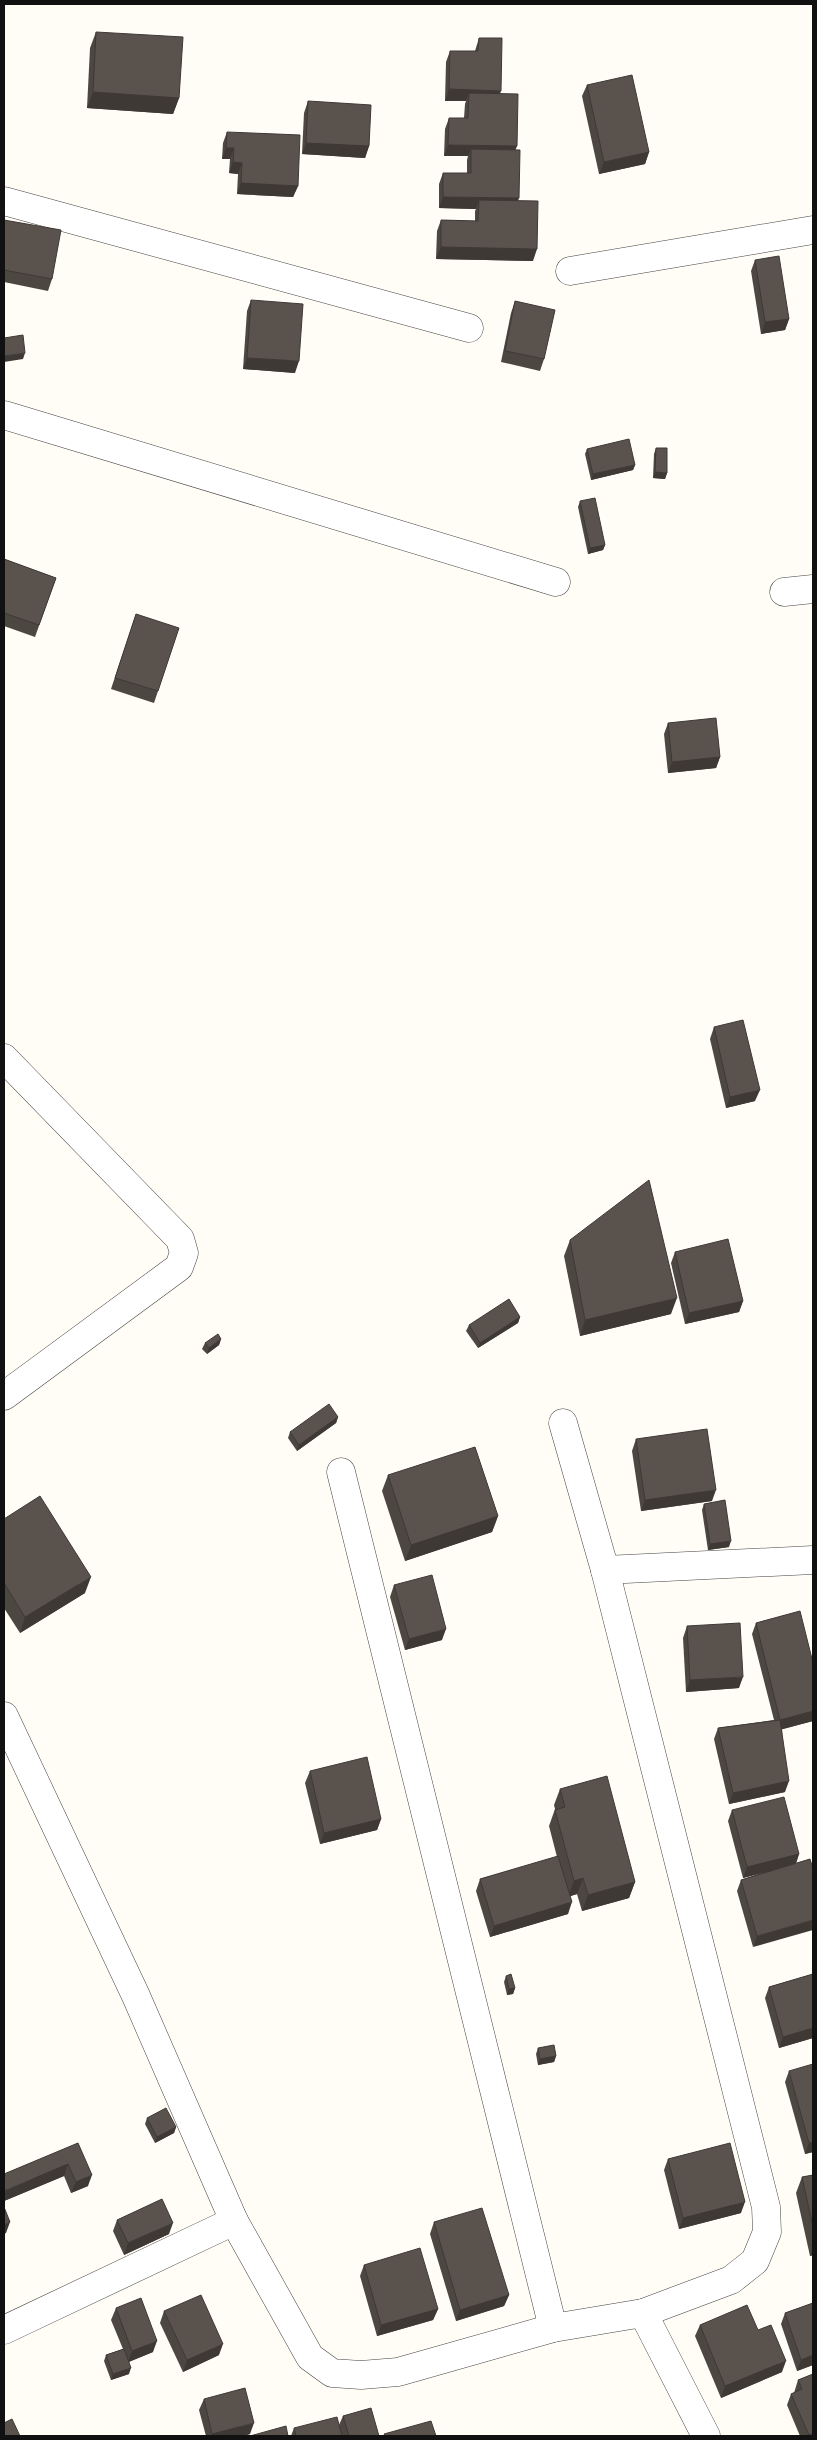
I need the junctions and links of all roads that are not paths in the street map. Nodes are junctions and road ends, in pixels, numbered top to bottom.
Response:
1 (4, 201) edge
2 (813, 230) edge
3 (570, 271) dead end
4 (469, 328) dead end
5 (4, 415) edge
6 (556, 582) dead end
7 (813, 589) edge
8 (784, 592) dead end
9 (4, 1058) edge
10 (4, 1396) edge
11 (562, 1422) dead end
12 (341, 1472) dead end
13 (813, 1560) edge
14 (605, 1570) junction
15 (4, 1716) edge
16 (234, 2222) junction
17 (644, 2313) junction
18 (553, 2328) junction
19 (4, 2330) edge
20 (706, 2436) edge

1 - 4 street
2 - 3 street
5 - 6 street
7 - 8 street
9 - 10 street
11 - 14 street
12 - 18 street
13 - 14 street
14 - 17 street
15 - 16 street
16 - 18 street
16 - 19 street
17 - 18 street
17 - 20 street

